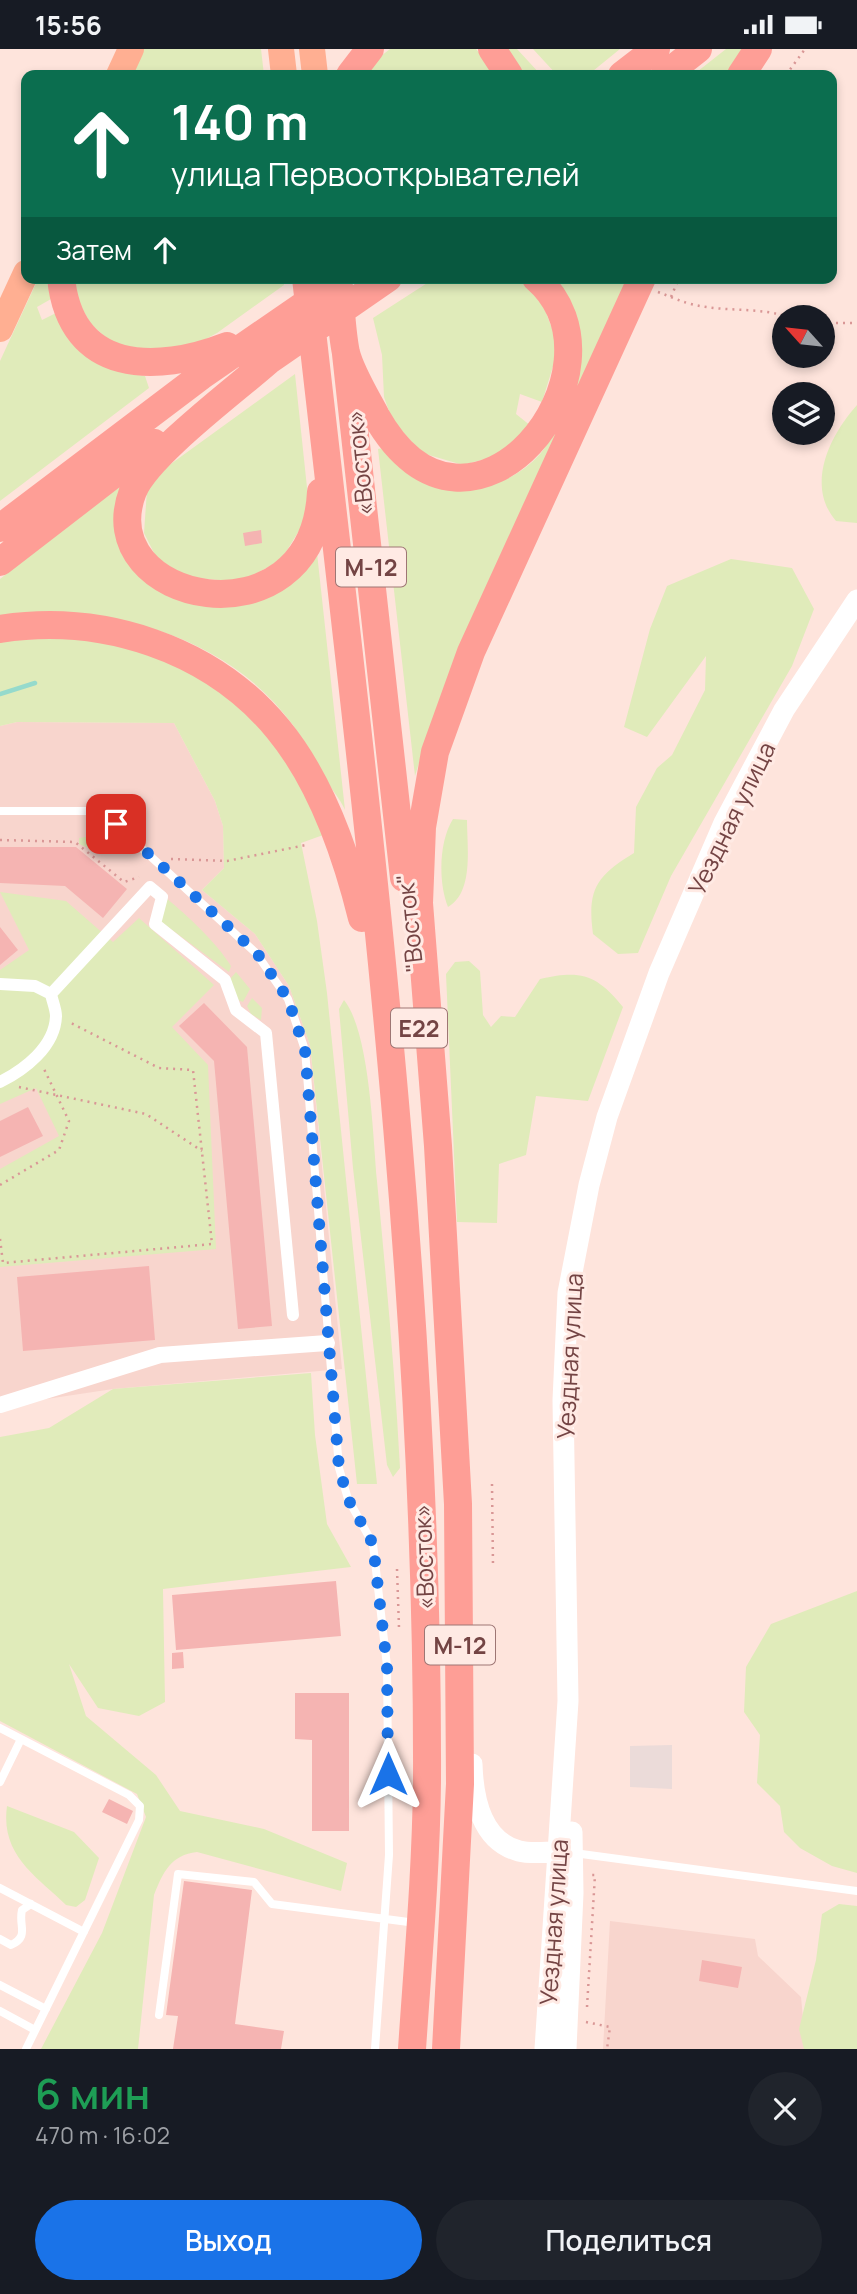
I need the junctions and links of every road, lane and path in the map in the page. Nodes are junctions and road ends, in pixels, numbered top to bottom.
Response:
1 (131, 49) edge
2 (281, 49) edge
3 (312, 49) edge
4 (370, 49) edge
5 (656, 49) edge
6 (698, 49) edge
7 (758, 49) edge
8 (805, 49) edge
9 (121, 70) edge
10 (283, 70) edge
11 (314, 70) edge
12 (354, 70) edge
13 (629, 70) edge
14 (671, 70) edge
15 (744, 70) edge
16 (790, 70) edge
17 (21, 284) edge
18 (62, 284) edge
19 (307, 284) edge
20 (332, 284) edge
21 (340, 284) edge
22 (542, 284) edge
23 (647, 284) edge
24 (676, 284) edge
25 (378, 285) edge
26 (671, 297) junction
27 (772, 312) edge
28 (835, 323) edge
29 (857, 323) edge
30 (272, 328) junction
31 (0, 329) edge
32 (346, 354) junction
33 (267, 362) junction
34 (319, 389) junction
35 (0, 528) edge
36 (0, 562) edge
37 (857, 600) edge
38 (0, 629) edge
39 (395, 781) joint
40 (0, 811) edge
41 (0, 840) edge
42 (306, 845) dead end
43 (159, 866) junction
44 (150, 887) junction
45 (0, 983) edge
46 (51, 994) junction
47 (56, 1016) junction
48 (37, 1055) junction
49 (6, 1084) edge
50 (57, 1095) junction
51 (202, 1151) junction
52 (0, 1185) edge
53 (0, 1239) edge
54 (410, 1274) junction
55 (443, 1274) junction
56 (293, 1315) dead end
57 (327, 1343) junction
58 (0, 1405) edge
59 (492, 1484) dead end
60 (494, 1566) dead end
61 (397, 1569) dead end
62 (399, 1627) dead end
63 (460, 1658) junction
64 (0, 1728) edge
65 (21, 1739) junction
66 (0, 1782) edge
67 (565, 1852) junction
68 (0, 1888) edge
69 (857, 1891) edge
70 (32, 1904) junction
71 (387, 1919) junction
72 (421, 1923) junction
73 (84, 1931) junction
74 (0, 1939) edge
75 (0, 1985) edge
76 (46, 2009) junction
77 (0, 2011) edge
78 (159, 2015) dead end
79 (586, 2022) dead end
80 (35, 2029) junction
81 (26, 2049) edge
82 (375, 2049) edge
83 (412, 2049) edge
84 (446, 2049) edge
85 (545, 2049) edge
86 (566, 2049) edge
87 (607, 2049) edge

1 - 9 main road
2 - 10 main road
3 - 11 main road
4 - 12 highway
5 - 13 highway
6 - 14 highway
7 - 15 highway
8 - 16 path
17 - 31 main road
18 - 30 highway
19 - 34 highway
20 - 30 highway
21 - 32 highway, «Восток»
22 - 32 highway
23 - 26 path
23 - 55 highway
24 - 26 path
25 - 33 highway
26 - 27 path
28 - 29 path
30 - 35 highway
32 - 39 highway, «Восток» / М-12
33 - 34 highway
33 - 36 highway
34 - 54 highway
37 - 67 street, Уездная улица
38 - 54 highway
39 - 55 highway, "Восток" / E22
40 - 43 lane
41 - 44 path
42 - 43 path
43 - 57 lane
44 - 46 street
44 - 56 street
45 - 46 street
46 - 47 street
47 - 48 street
47 - 51 path
48 - 49 street
48 - 50 path
49 - 50 path
50 - 51 path
50 - 52 path
51 - 53 path
54 - 72 highway, «Восток» / М-12
55 - 63 highway, «Восток» / М-12
57 - 58 street
57 - 71 lane
59 - 60 path
61 - 62 path
63 - 67 street
63 - 84 highway, «Восток» / М-12
64 - 65 lane
65 - 66 lane
65 - 73 lane
67 - 69 lane
67 - 85 street, Уездная улица
67 - 86 street, Уездная улица
68 - 70 lane
70 - 73 lane
70 - 74 lane
71 - 72 lane
71 - 78 lane
71 - 82 lane
72 - 83 highway, «Восток» / М-12
73 - 76 lane
75 - 76 lane
76 - 80 lane
77 - 80 lane
79 - 87 path
80 - 81 lane

